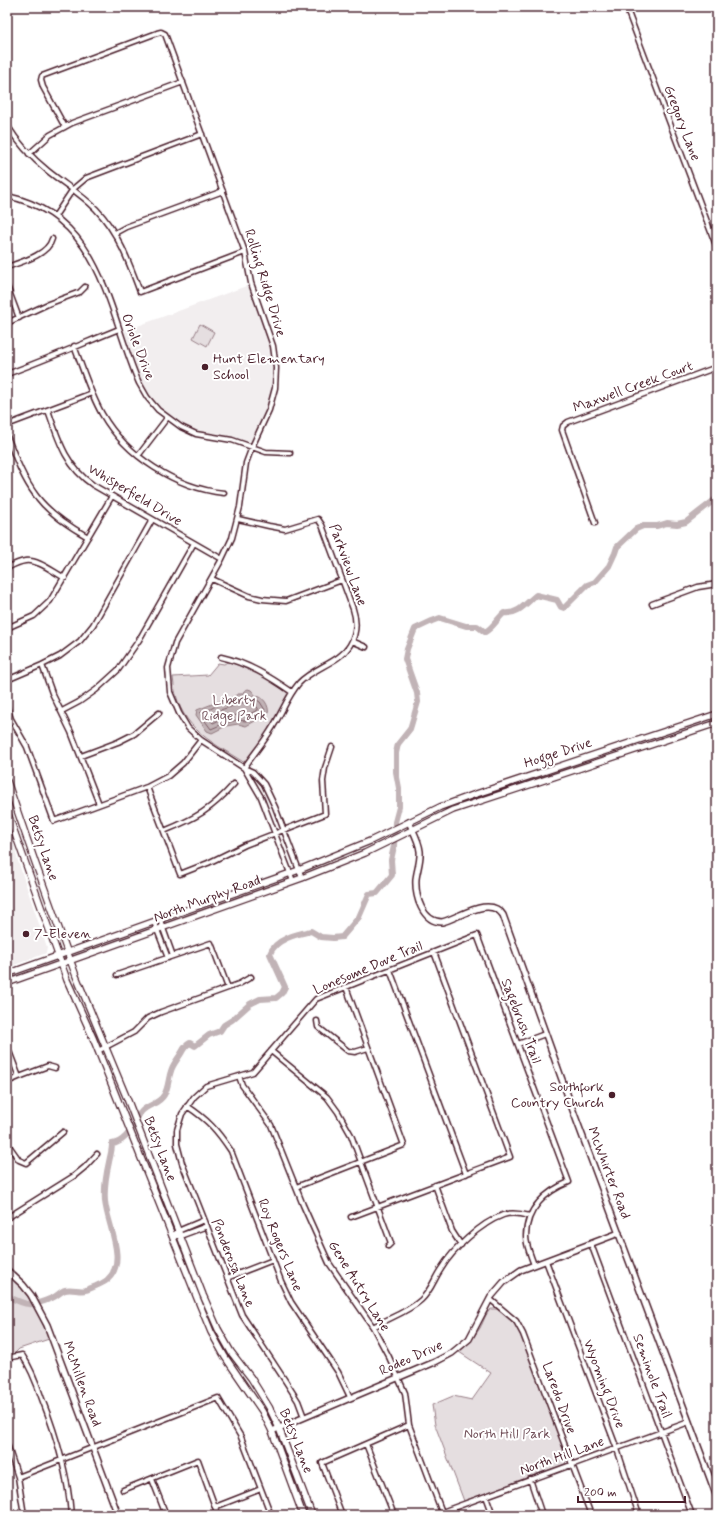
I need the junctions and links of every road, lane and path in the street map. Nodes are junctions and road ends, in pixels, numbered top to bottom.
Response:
1 (626, 7) edge
2 (183, 82) junction
3 (7, 125) edge
4 (65, 127) junction
5 (202, 134) junction
6 (29, 154) junction
7 (73, 189) junction
8 (223, 191) junction
9 (7, 196) edge
10 (55, 216) junction
11 (115, 233) junction
12 (52, 239) dead end
13 (717, 248) edge
14 (245, 252) junction
15 (7, 267) edge
16 (7, 286) edge
17 (85, 287) dead end
18 (19, 318) junction
19 (7, 323) edge
20 (119, 329) junction
21 (74, 346) junction
22 (717, 367) edge
23 (7, 374) edge
24 (92, 393) junction
25 (48, 410) junction
26 (167, 418) junction
27 (7, 425) edge
28 (7, 436) edge
29 (252, 447) junction
30 (290, 453) dead end
31 (138, 456) junction
32 (224, 493) dead end
33 (112, 496) junction
34 (238, 519) junction
35 (152, 520) junction
36 (595, 523) dead end
37 (88, 537) junction
38 (194, 543) junction
39 (222, 559) junction
40 (7, 568) edge
41 (65, 578) junction
42 (212, 579) junction
43 (342, 580) junction
44 (717, 584) edge
45 (652, 604) dead end
46 (7, 628) edge
47 (352, 641) junction
48 (366, 647) dead end
49 (221, 657) dead end
50 (42, 666) junction
51 (7, 680) edge
52 (292, 692) junction
53 (7, 708) edge
54 (62, 711) junction
55 (159, 713) dead end
56 (717, 714) edge
57 (692, 722) junction
58 (717, 723) edge
59 (695, 730) junction
60 (201, 740) junction
61 (332, 747) dead end
62 (81, 756) junction
63 (570, 762) junction
64 (244, 768) junction
65 (572, 770) junction
66 (7, 781) edge
67 (234, 784) dead end
68 (147, 787) junction
69 (99, 804) junction
70 (7, 811) edge
71 (407, 823) junction
72 (283, 830) junction
73 (412, 830) junction
74 (164, 831) junction
75 (274, 833) junction
76 (27, 839) junction
77 (18, 843) junction
78 (299, 870) junction
79 (290, 873) junction
80 (302, 878) junction
81 (293, 881) junction
82 (48, 898) junction
83 (38, 902) junction
84 (157, 921) junction
85 (160, 929) junction
86 (477, 935) joint
87 (68, 952) junction
88 (434, 952) junction
89 (58, 956) junction
90 (173, 956) junction
91 (168, 958) junction
92 (70, 960) junction
93 (60, 963) junction
94 (390, 970) junction
95 (7, 974) edge
96 (117, 975) dead end
97 (251, 977) dead end
98 (7, 983) edge
99 (346, 987) junction
100 (228, 988) junction
101 (317, 1021) dead end
102 (545, 1034) junction
103 (518, 1044) junction
104 (7, 1046) edge
105 (107, 1047) junction
106 (368, 1048) junction
107 (98, 1051) junction
108 (271, 1051) junction
109 (55, 1068) dead end
110 (239, 1076) junction
111 (20, 1077) junction
112 (7, 1082) edge
113 (187, 1106) junction
114 (63, 1132) dead end
115 (7, 1143) edge
116 (97, 1154) dead end
117 (361, 1162) junction
118 (466, 1174) junction
119 (435, 1185) junction
120 (296, 1187) junction
121 (378, 1207) junction
122 (530, 1216) junction
123 (351, 1217) dead end
124 (7, 1218) edge
125 (204, 1220) junction
126 (207, 1226) junction
127 (619, 1233) junction
128 (179, 1234) junction
129 (172, 1236) junction
130 (591, 1244) junction
131 (461, 1245) junction
132 (388, 1246) dead end
133 (273, 1260) junction
134 (546, 1261) junction
135 (534, 1265) junction
136 (7, 1270) edge
137 (227, 1278) junction
138 (490, 1299) junction
139 (373, 1327) junction
140 (7, 1358) edge
141 (399, 1377) junction
142 (350, 1397) junction
143 (304, 1417) junction
144 (689, 1422) junction
145 (409, 1425) junction
146 (280, 1428) junction
147 (272, 1431) junction
148 (661, 1433) junction
149 (7, 1444) edge
150 (366, 1444) junction
151 (93, 1448) junction
152 (616, 1449) junction
153 (63, 1460) junction
154 (572, 1464) junction
155 (18, 1477) junction
156 (152, 1479) junction
157 (530, 1479) junction
158 (261, 1489) junction
159 (123, 1490) dead end
160 (486, 1496) junction
161 (717, 1497) edge
162 (215, 1507) junction
163 (442, 1514) edge
164 (24, 1515) edge
165 (71, 1515) edge
166 (118, 1515) edge
167 (166, 1515) edge
168 (218, 1515) edge
169 (271, 1515) edge
170 (303, 1515) edge
171 (312, 1515) edge
172 (342, 1515) edge
173 (394, 1515) edge
174 (493, 1515) edge
175 (542, 1515) edge
176 (591, 1515) edge
177 (639, 1515) edge
178 (692, 1515) edge

1 - 13 street, Gregory Lane
2 - 4 street
2 - 4 street, Rolling Ridge Drive
2 - 5 street, Rolling Ridge Drive
3 - 6 street
4 - 6 street
5 - 7 street
5 - 8 street, Rolling Ridge Drive
6 - 7 street
7 - 10 street
7 - 11 street
8 - 11 street
8 - 14 street, Rolling Ridge Drive
9 - 10 street, Oriole Drive
10 - 20 street, Oriole Drive
11 - 14 street
12 - 15 street
14 - 29 street, Rolling Ridge Drive
16 - 18 street
17 - 18 street
18 - 19 street
20 - 21 street
20 - 26 street, Oriole Drive
21 - 23 street
21 - 24 street
22 - 36 street, Maxwell Creek Court
24 - 25 street
24 - 31 street
25 - 27 street
25 - 33 street, Whisperfield Drive
26 - 29 street, Oriole Drive
26 - 31 street
28 - 37 street
29 - 30 street, Oriole Drive
29 - 34 street, Rolling Ridge Drive
31 - 32 street
33 - 35 street, Whisperfield Drive
33 - 37 street
34 - 39 street, Rolling Ridge Drive
34 - 43 street, Parkview Lane
35 - 38 street, Whisperfield Drive
35 - 50 street
37 - 41 street
38 - 39 street, Whisperfield Drive
38 - 54 street
39 - 42 street, Rolling Ridge Drive
40 - 41 street
41 - 46 street
42 - 43 street
42 - 60 street, Rolling Ridge Drive
43 - 47 street, Parkview Lane
44 - 45 street
47 - 48 street
47 - 52 street
49 - 52 street
50 - 51 street
50 - 54 street
52 - 64 street
53 - 69 street
54 - 62 street
55 - 62 street
56 - 57 main road, Hogge Drive
57 - 59 main road
57 - 63 main road, Hogge Drive
58 - 59 main road, Hogge Drive
59 - 65 main road, Hogge Drive
60 - 64 street, Rolling Ridge Drive
60 - 68 street
61 - 72 street
62 - 69 street
63 - 65 main road
63 - 71 main road, Hogge Drive
64 - 72 street, Rolling Ridge Drive
64 - 75 street, Rolling Ridge Drive
65 - 73 main road, Hogge Drive
66 - 76 main road, Betsy Lane
67 - 74 street
68 - 69 street
68 - 74 street
70 - 77 main road, Betsy Lane
71 - 73 street, McWhirter Road
71 - 78 main road, North Murphy Road
72 - 75 street
72 - 78 street, Rolling Ridge Drive
73 - 80 main road, North Murphy Road
73 - 102 street, McWhirter Road
74 - 75 street
75 - 79 street, Rolling Ridge Drive
76 - 77 main road
76 - 82 main road, Betsy Lane
77 - 83 main road, Betsy Lane
78 - 79 main road, North Murphy Road
78 - 80 street, Rolling Ridge Drive
79 - 81 street, Rolling Ridge Drive
79 - 84 main road, North Murphy Road
80 - 81 main road, North Murphy Road
81 - 85 main road, North Murphy Road
82 - 83 main road
82 - 87 main road, Betsy Lane
83 - 89 main road, Betsy Lane
84 - 85 street
84 - 87 main road, North Murphy Road
85 - 90 street
85 - 91 street
85 - 92 main road, North Murphy Road
86 - 88 street, Lonesome Dove Trail
86 - 103 street, Sagebrush Trail
87 - 89 main road, North Murphy Road
87 - 92 main road, Betsy Lane
88 - 94 street, Lonesome Dove Trail
88 - 118 street
89 - 93 main road, Betsy Lane
89 - 95 main road, North Murphy Road
90 - 91 street
90 - 100 street
91 - 96 street
92 - 93 main road, North Murphy Road
92 - 105 main road, Betsy Lane
93 - 98 main road, North Murphy Road
93 - 107 main road, Betsy Lane
94 - 99 street, Lonesome Dove Trail
94 - 118 street
97 - 100 street
99 - 106 street
99 - 108 street, Lonesome Dove Trail
100 - 105 street
101 - 106 street
102 - 103 street
102 - 127 street, McWhirter Road
103 - 122 street, Sagebrush Trail
104 - 111 street
105 - 107 street
105 - 128 main road, Betsy Lane
106 - 117 street
107 - 129 main road, Betsy Lane
108 - 110 street, Lonesome Dove Trail
108 - 117 street
109 - 111 street
110 - 113 street, Lonesome Dove Trail
110 - 120 street, Gene Autry Lane
111 - 112 street
113 - 125 street, Ponderosa Lane
113 - 133 street, Roy Rogers Lane
114 - 115 street
116 - 124 street
117 - 120 street
117 - 121 street
118 - 119 street
119 - 121 street
119 - 131 street
120 - 139 street, Gene Autry Lane
121 - 123 street
121 - 132 street
122 - 131 street
122 - 135 street
125 - 126 street, Ponderosa Lane
125 - 128 street
126 - 128 street
126 - 137 street, Ponderosa Lane
127 - 130 street, Rodeo Drive
127 - 144 street, McWhirter Road
128 - 129 street
128 - 146 main road, Betsy Lane
129 - 147 main road, Betsy Lane
130 - 134 street, Rodeo Drive
130 - 148 street, Seminole Trail
131 - 139 street
133 - 137 street
133 - 142 street, Roy Rogers Lane
134 - 135 street, Rodeo Drive
134 - 152 street, Wyoming Drive
135 - 138 street, Rodeo Drive
136 - 151 street, McMillen Road
137 - 143 street, Ponderosa Lane
138 - 141 street, Rodeo Drive
138 - 154 street, Laredo Drive
139 - 141 street, Gene Autry Lane
140 - 153 street
141 - 142 street, Rodeo Drive
141 - 145 street, Gene Autry Lane
142 - 143 street, Rodeo Drive
143 - 146 street, Rodeo Drive
144 - 148 street, North Hill Lane
144 - 161 street, McWhirter Road
145 - 150 street
145 - 163 street, Gene Autry Lane
146 - 147 street, Rodeo Drive
146 - 171 main road, Betsy Lane
147 - 170 main road, Betsy Lane
148 - 152 street, North Hill Lane
148 - 178 street, Seminole Trail
149 - 155 street
150 - 172 street
150 - 173 street
151 - 153 street
151 - 158 street
151 - 166 street, McMillen Road
152 - 154 street, North Hill Lane
152 - 177 street, Wyoming Drive
153 - 155 street
153 - 165 street
154 - 157 street, North Hill Lane
154 - 176 street, Laredo Drive
155 - 164 street
156 - 159 street
156 - 162 street
156 - 167 street
157 - 160 street, North Hill Lane
157 - 175 street
158 - 162 street
158 - 169 street
160 - 163 street, North Hill Lane
160 - 174 street
162 - 168 street

